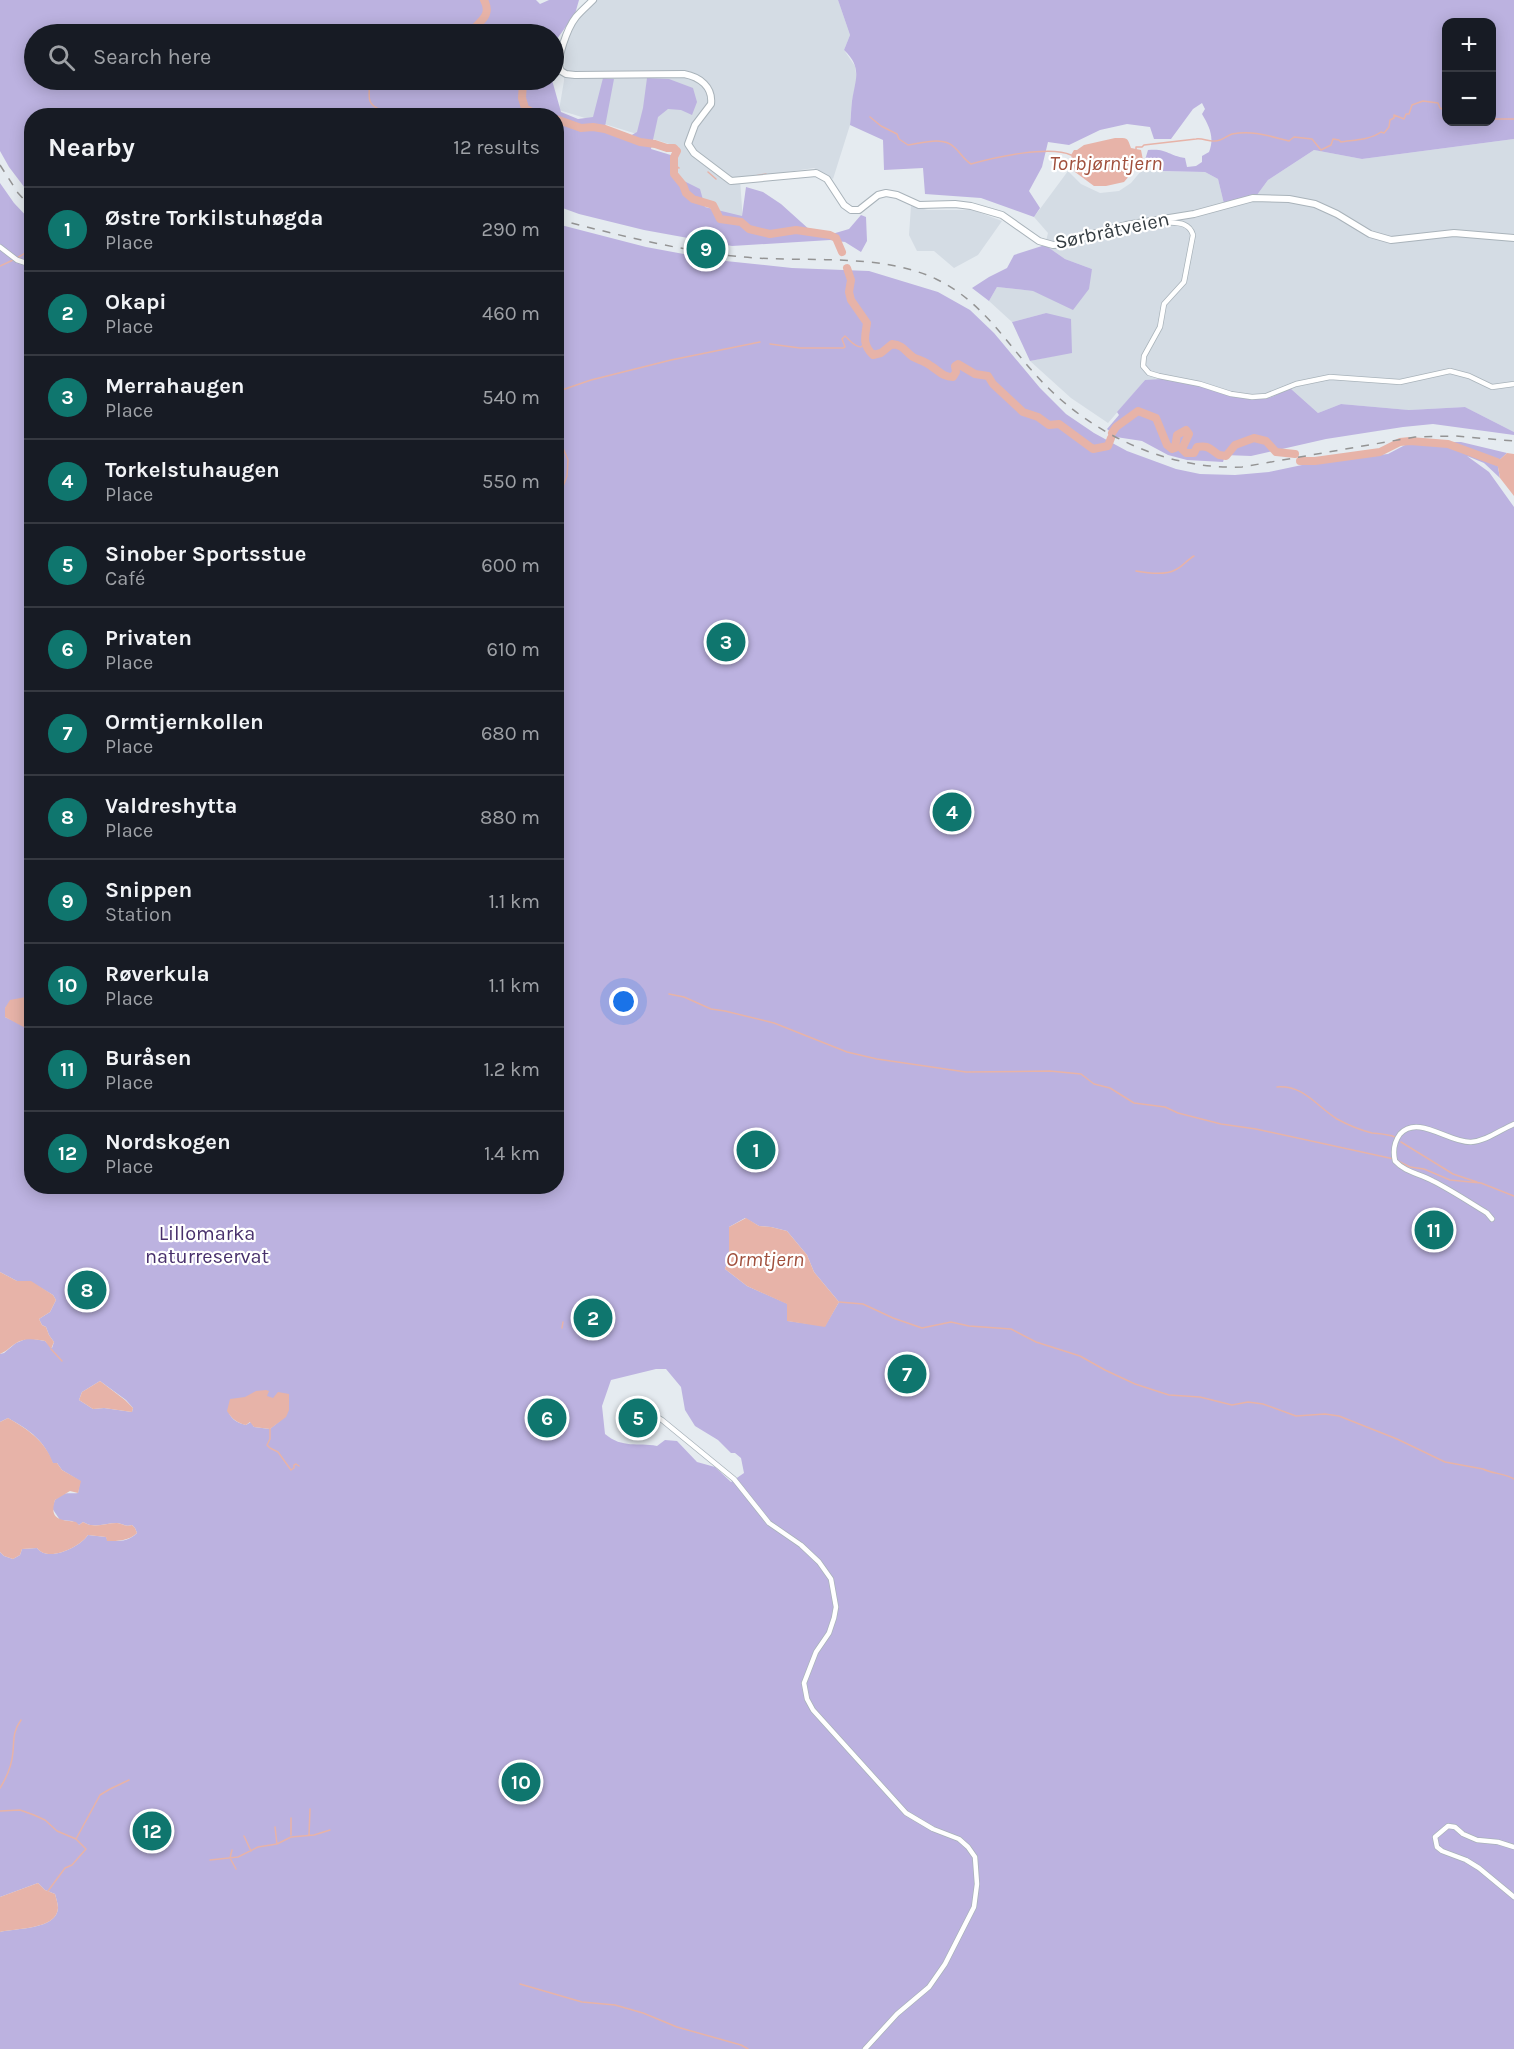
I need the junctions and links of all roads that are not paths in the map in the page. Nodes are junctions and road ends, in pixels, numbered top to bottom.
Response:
1 (592, 0) edge
2 (564, 46) edge
3 (564, 73) edge
4 (1154, 220) junction
5 (1514, 238) edge
6 (0, 247) edge
7 (24, 262) edge
8 (1514, 384) edge
9 (1514, 1124) edge
10 (1492, 1219) dead end
11 (635, 1408) dead end
12 (1514, 1847) edge
13 (1514, 1897) edge
14 (866, 2049) edge

1 - 2 street, Sørbråtveien
3 - 4 street, Sørbråtveien
4 - 5 street, Sørbråtveien
4 - 8 street
6 - 7 street
9 - 10 street
11 - 14 street
12 - 13 street

